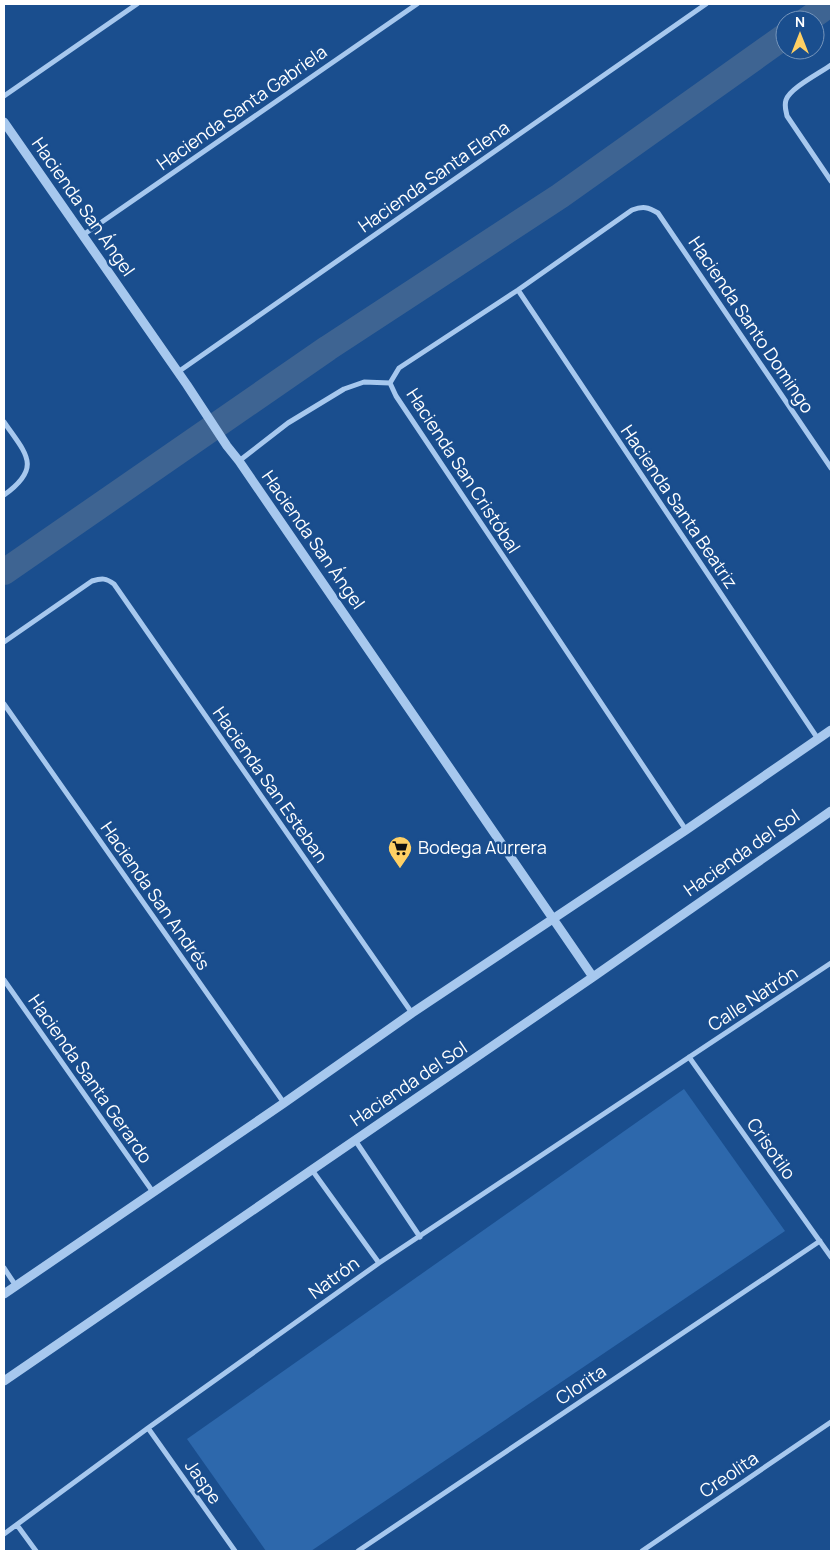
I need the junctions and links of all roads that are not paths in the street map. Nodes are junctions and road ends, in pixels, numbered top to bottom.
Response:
1 (137, 4) edge
2 (417, 4) edge
3 (706, 4) edge
4 (831, 65) edge
5 (4, 96) edge
6 (4, 122) edge
7 (831, 182) edge
8 (642, 207) joint
9 (83, 235) junction
10 (518, 290) junction
11 (178, 372) junction
12 (390, 383) junction
13 (4, 422) edge
14 (239, 461) junction
15 (831, 468) edge
16 (4, 495) edge
17 (4, 642) edge
18 (4, 704) edge
19 (831, 730) edge
20 (818, 739) junction
21 (831, 811) edge
22 (686, 830) junction
23 (554, 919) junction
24 (831, 963) edge
25 (593, 978) junction
26 (4, 980) edge
27 (412, 1013) junction
28 (689, 1057) junction
29 (284, 1103) junction
30 (355, 1140) junction
31 (312, 1170) junction
32 (154, 1193) junction
33 (420, 1237) junction
34 (820, 1241) junction
35 (831, 1257) edge
36 (379, 1264) junction
37 (4, 1268) edge
38 (16, 1286) junction
39 (4, 1294) edge
40 (4, 1381) edge
41 (831, 1422) edge
42 (148, 1428) junction
43 (17, 1525) junction
44 (4, 1534) edge
45 (36, 1551) edge
46 (235, 1551) edge
47 (358, 1551) edge
48 (642, 1551) edge

1 - 5 street
2 - 9 street, Hacienda Santa Gabriela
3 - 11 street, Hacienda Santa Elena
4 - 7 street
6 - 9 street, Hacienda San Ángel
8 - 10 street, Hacienda San Cristóbal
8 - 15 street, Hacienda Santo Domingo
9 - 11 street, Hacienda San Ángel
10 - 12 street, Hacienda San Cristóbal
10 - 20 street, Hacienda Santa Beatriz
11 - 14 street, Hacienda San Ángel
12 - 14 street
12 - 22 street, Hacienda San Cristóbal
13 - 16 street
14 - 23 street, Hacienda San Ángel
17 - 27 street, Hacienda San Esteban
18 - 29 street, Hacienda San Andrés
19 - 20 street
20 - 22 street
21 - 25 street, Hacienda del Sol
22 - 23 street
23 - 25 street, Hacienda San Ángel
23 - 27 street
24 - 28 street, Calle Natrón
25 - 30 street, Hacienda del Sol
26 - 32 street, Hacienda Santa Gerardo
27 - 29 street
28 - 33 street, Natrón
28 - 34 street, Crisotilo
29 - 32 street
30 - 31 street, Hacienda del Sol
30 - 33 street
31 - 36 street
31 - 40 street, Hacienda del Sol
32 - 38 street
33 - 36 street, Natrón
34 - 35 street, Crisotilo
34 - 47 street, Clorita
36 - 42 street, Natrón
37 - 38 street
38 - 39 street
41 - 48 street, Creolita
42 - 43 street, Natrón
42 - 46 street, Jaspe
43 - 44 street, Natrón
43 - 45 street

